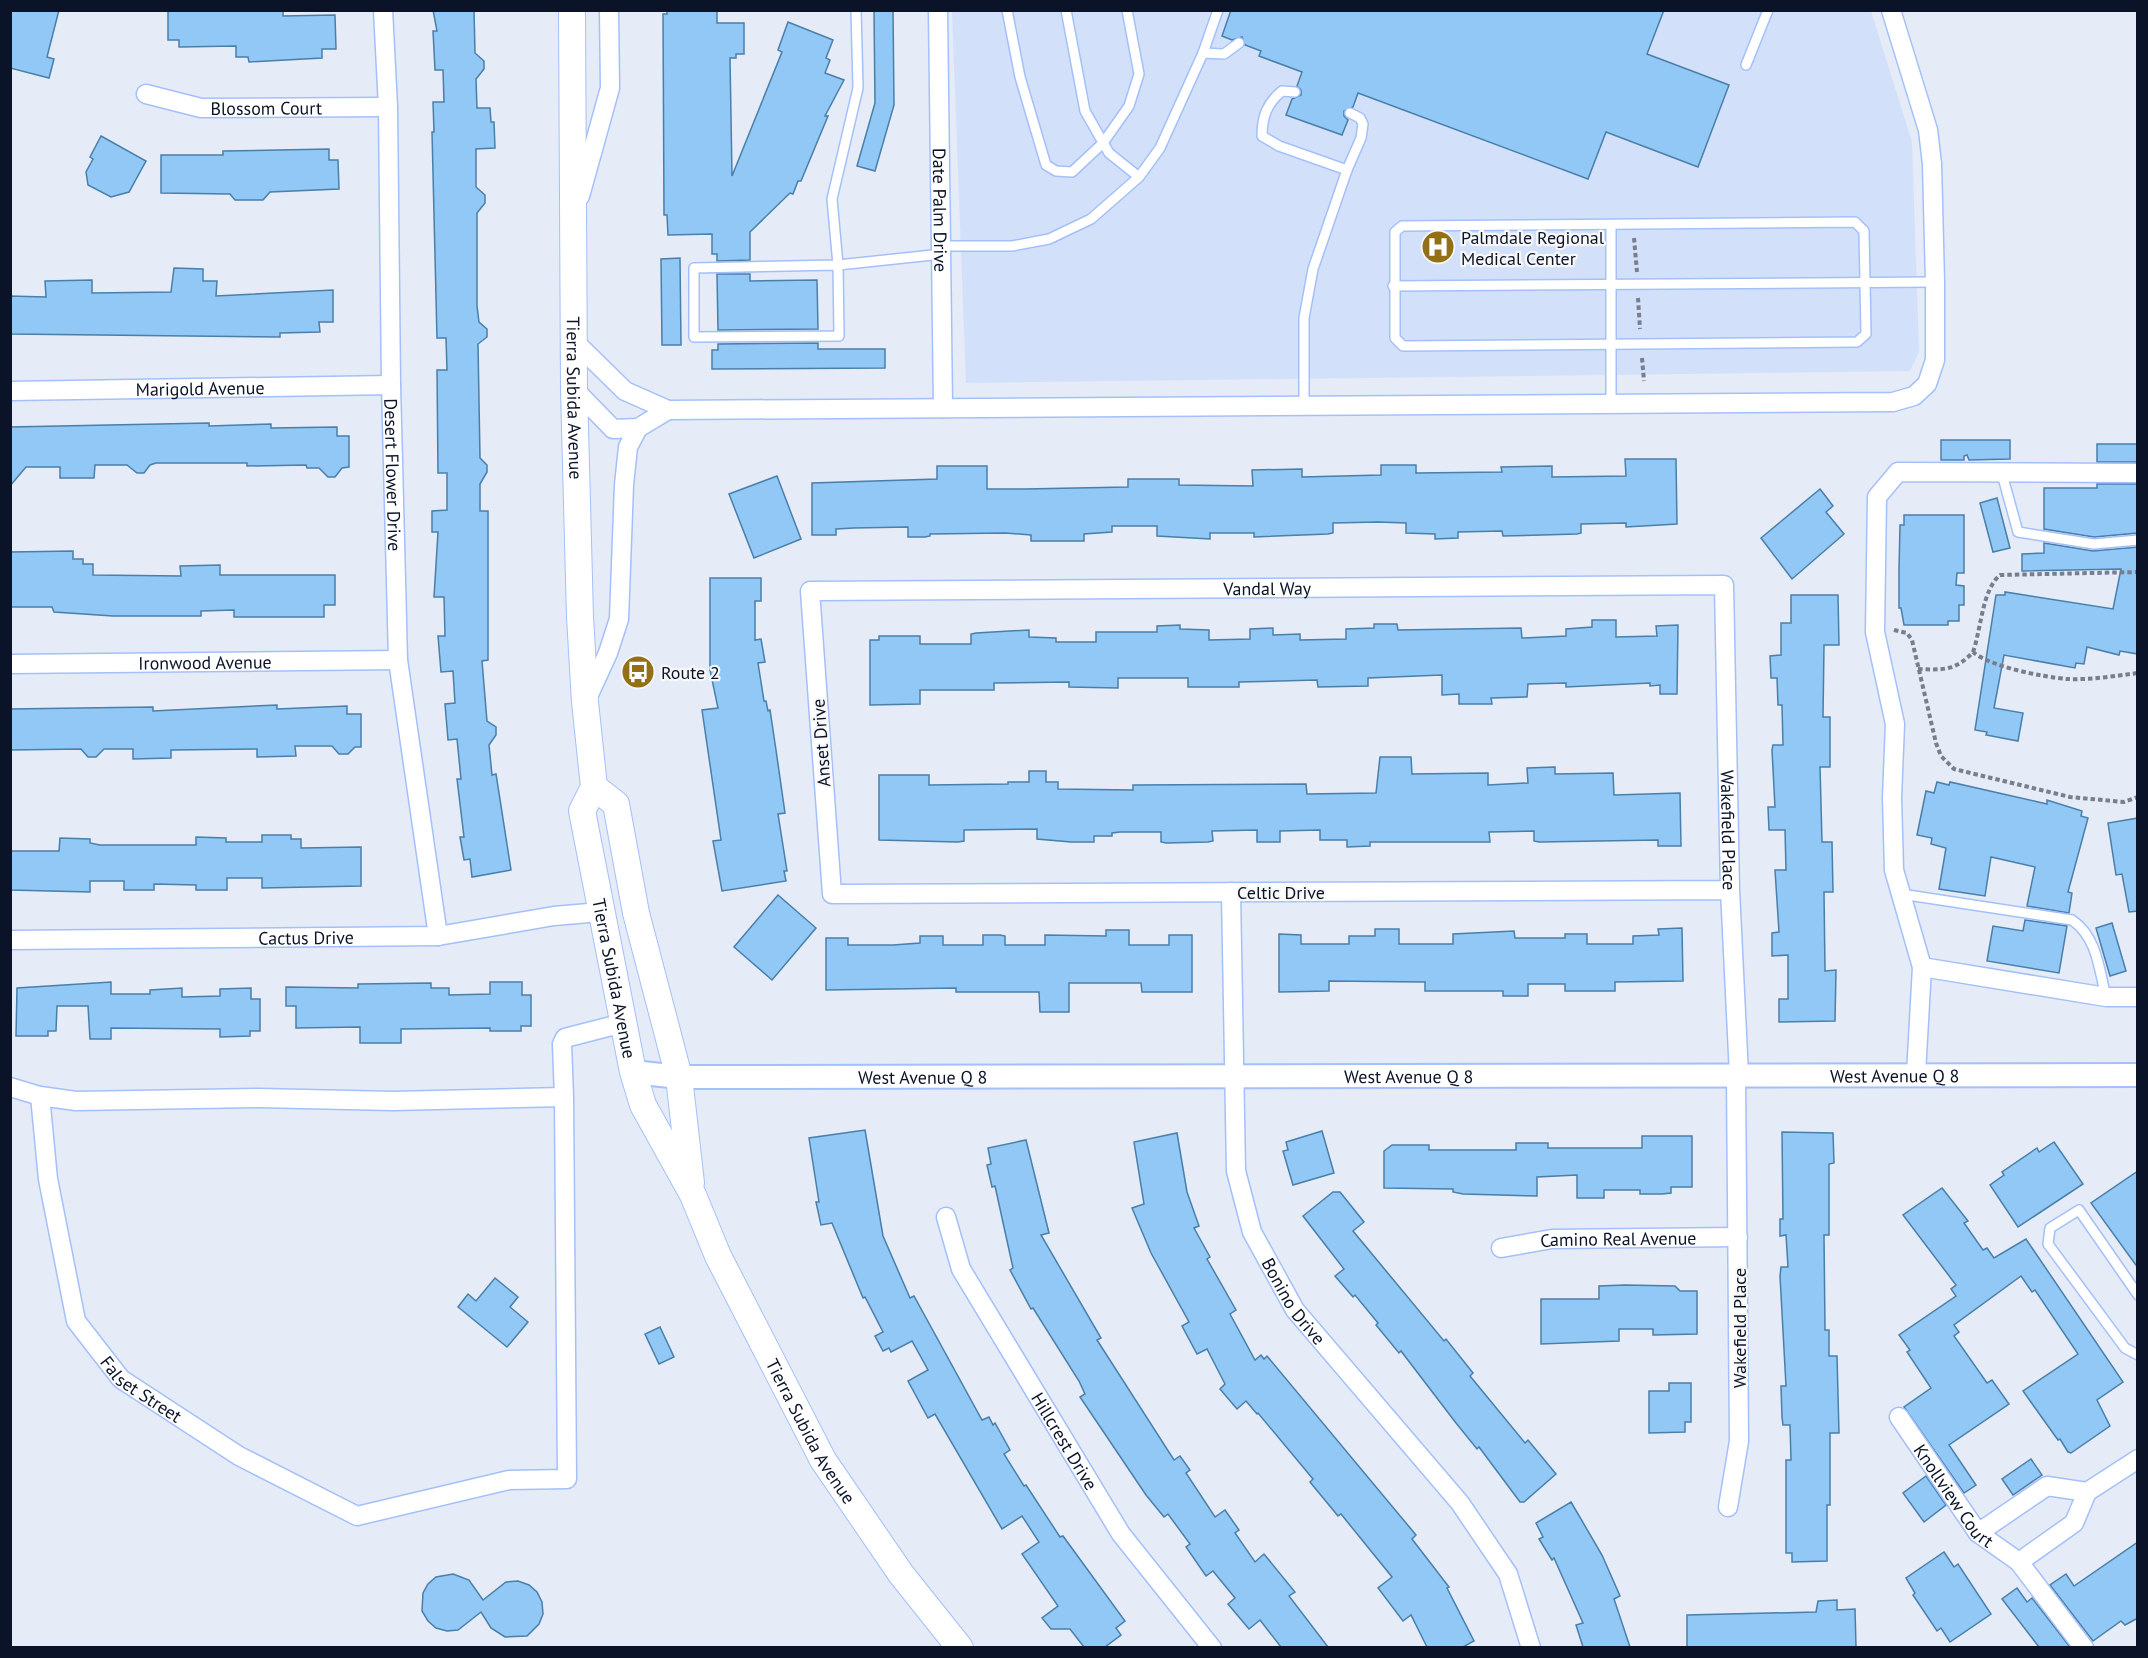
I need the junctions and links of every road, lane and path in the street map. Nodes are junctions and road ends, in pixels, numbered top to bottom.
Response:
1 (383, 10) edge
2 (572, 10) edge
3 (609, 10) edge
4 (856, 10) edge
5 (938, 10) edge
6 (1007, 10) edge
7 (1066, 10) edge
8 (1127, 10) edge
9 (1218, 10) edge
10 (1768, 10) edge
11 (1891, 10) edge
12 (1239, 43) dead end
13 (1203, 53) junction
14 (1746, 65) dead end
15 (1295, 92) dead end
16 (146, 94) dead end
17 (388, 107) junction
18 (1350, 114) dead end
19 (1103, 143) junction
20 (1347, 170) junction
21 (1139, 177) junction
22 (573, 218) junction
23 (1611, 226) junction
24 (942, 250) junction
25 (838, 265) junction
26 (1866, 282) junction
27 (1935, 282) junction
28 (1393, 286) junction
29 (1610, 286) junction
30 (574, 341) junction
31 (1610, 343) junction
32 (391, 384) junction
33 (574, 389) junction
34 (10, 391) edge
35 (1611, 404) junction
36 (1304, 406) junction
37 (943, 408) junction
38 (668, 410) junction
39 (638, 428) junction
40 (2138, 473) edge
41 (2002, 474) junction
42 (2138, 540) edge
43 (2138, 572) edge
44 (1724, 585) joint
45 (810, 591) joint
46 (1877, 639) junction
47 (1973, 652) junction
48 (398, 660) junction
49 (10, 664) edge
50 (1918, 669) junction
51 (2138, 673) edge
52 (585, 702) junction
53 (594, 787) junction
54 (2138, 797) edge
55 (1730, 890) junction
56 (1231, 892) junction
57 (832, 894) joint
58 (1901, 894) junction
59 (600, 912) junction
60 (438, 936) junction
61 (10, 940) edge
62 (1922, 967) junction
63 (2106, 997) junction
64 (2138, 997) edge
65 (623, 1023) junction
66 (633, 1072) junction
67 (1916, 1074) junction
68 (1236, 1075) junction
69 (1738, 1075) junction
70 (2138, 1075) edge
71 (679, 1077) junction
72 (10, 1087) edge
73 (40, 1096) junction
74 (564, 1097) junction
75 (693, 1195) junction
76 (946, 1217) dead end
77 (1738, 1237) junction
78 (1501, 1248) dead end
79 (2138, 1295) edge
80 (2138, 1355) edge
81 (1899, 1417) dead end
82 (2138, 1460) edge
83 (2087, 1492) junction
84 (1728, 1507) dead end
85 (1978, 1533) junction
86 (2019, 1562) junction
87 (960, 1647) edge
88 (1212, 1647) edge
89 (1531, 1647) edge
90 (2084, 1647) edge

1 - 17 street, Desert Flower Drive
2 - 22 main road, Tierra Subida Avenue
3 - 22 street
4 - 25 lane
5 - 24 street, Date Palm Drive
6 - 19 lane
7 - 19 lane
8 - 19 lane
9 - 13 lane
10 - 14 lane
11 - 27 street
12 - 13 lane
13 - 21 lane
15 - 20 lane
16 - 17 street, Blossom Court
17 - 32 street, Desert Flower Drive
18 - 20 lane
19 - 21 lane
20 - 36 lane
21 - 24 lane
22 - 30 main road, Tierra Subida Avenue
23 - 26 lane
23 - 28 lane
23 - 29 lane
24 - 25 lane
24 - 37 street, Date Palm Drive
25 - 25 lane
26 - 27 lane
26 - 29 lane
26 - 31 lane
27 - 35 street
28 - 29 lane
28 - 31 lane
29 - 31 lane
30 - 33 main road, Tierra Subida Avenue
30 - 38 street
31 - 35 lane
32 - 34 street, Marigold Avenue
32 - 48 street, Desert Flower Drive
33 - 39 street
33 - 52 main road, Tierra Subida Avenue
35 - 36 street
36 - 37 street
37 - 38 street
38 - 39 street
39 - 52 street
40 - 41 street
41 - 42 lane
41 - 46 street
43 - 47 path
44 - 45 street, Vandal Way
44 - 55 street, Wakefield Place
45 - 57 street, Anset Drive
46 - 50 path
46 - 58 street
47 - 50 path
47 - 51 path
48 - 49 street, Ironwood Avenue
48 - 60 street, Desert Flower Drive
50 - 54 path
52 - 53 main road, Tierra Subida Avenue
53 - 59 main road, Tierra Subida Avenue
53 - 71 main road, Tierra Subida Avenue
55 - 56 street, Celtic Drive
55 - 69 street, Wakefield Place
56 - 57 street, Celtic Drive
56 - 68 street, Bonino Drive
58 - 62 street
58 - 63 lane
59 - 60 street, Cactus Drive
59 - 65 main road, Tierra Subida Avenue
60 - 61 street, Cactus Drive
62 - 63 street
62 - 67 street
63 - 64 street
65 - 66 main road, Tierra Subida Avenue
65 - 74 street
66 - 71 street, West Avenue Q 8
66 - 75 main road, Tierra Subida Avenue
67 - 69 street, West Avenue Q 8
67 - 70 street, West Avenue Q 8
68 - 69 street, West Avenue Q 8
68 - 71 street, West Avenue Q 8
68 - 89 street, Bonino Drive
69 - 77 street, Wakefield Place
71 - 75 main road, Tierra Subida Avenue
72 - 73 street
73 - 74 street
73 - 74 street, Falset Street
75 - 87 main road, Tierra Subida Avenue
76 - 88 street, Hillcrest Drive
77 - 78 street, Camino Real Avenue
77 - 84 street, Wakefield Place
79 - 80 lane
81 - 85 street, Knollview Court
82 - 83 street
83 - 85 street
83 - 86 street
85 - 86 street, Knollview Court
86 - 90 street, Knollview Court

